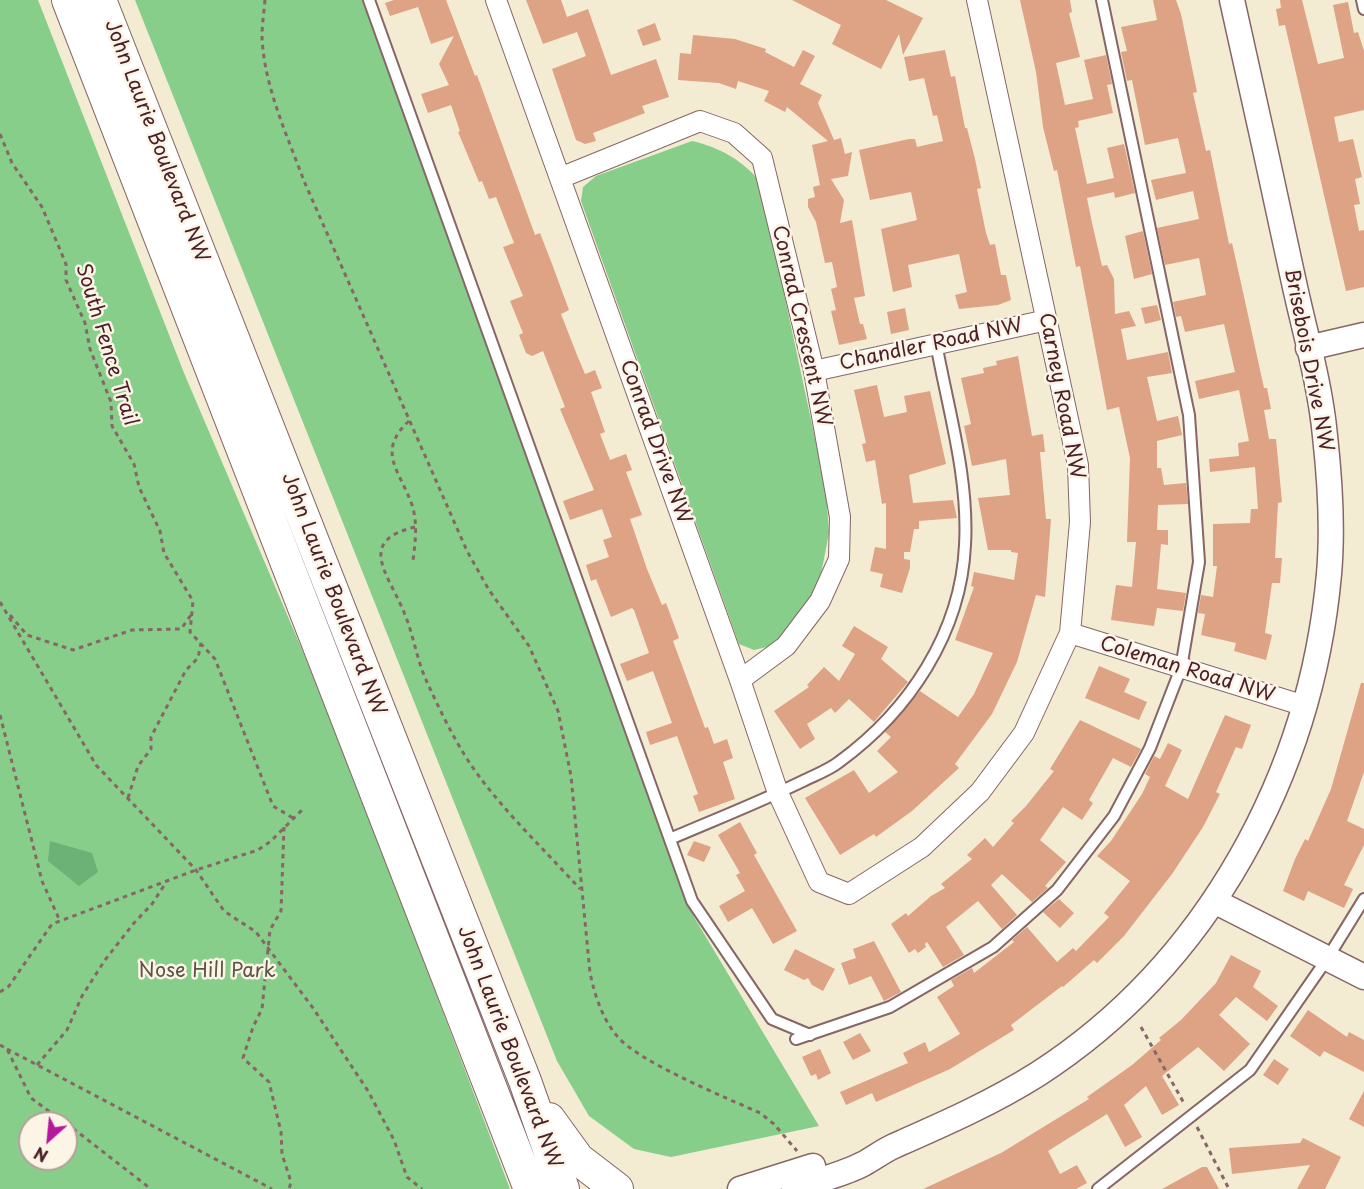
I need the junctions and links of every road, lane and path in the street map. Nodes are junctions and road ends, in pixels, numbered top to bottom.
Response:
1 (68, 0) edge
2 (100, 0) edge
3 (265, 0) edge
4 (369, 0) edge
5 (496, 0) edge
6 (977, 0) edge
7 (1102, 0) edge
8 (1232, 0) edge
9 (1362, 0) edge
10 (1364, 9) edge
11 (0, 134) edge
12 (560, 178) junction
13 (1047, 320) junction
14 (1364, 335) edge
15 (936, 343) junction
16 (1308, 348) junction
17 (814, 371) junction
18 (409, 421) junction
19 (415, 526) junction
20 (413, 561) dead end
21 (0, 602) edge
22 (5, 610) junction
23 (192, 614) junction
24 (1070, 633) junction
25 (201, 643) junction
26 (1181, 668) junction
27 (740, 680) junction
28 (1305, 706) junction
29 (0, 715) edge
30 (778, 793) junction
31 (128, 798) junction
32 (304, 808) dead end
33 (293, 818) junction
34 (284, 827) junction
35 (670, 839) junction
36 (196, 870) junction
37 (167, 881) junction
38 (819, 882) joint
39 (581, 890) junction
40 (1364, 899) edge
41 (1214, 901) junction
42 (60, 921) junction
43 (268, 948) junction
44 (1327, 958) junction
45 (1364, 977) edge
46 (0, 992) edge
47 (810, 1035) junction
48 (796, 1039) dead end
49 (0, 1045) edge
50 (7, 1050) junction
51 (38, 1065) junction
52 (525, 1081) junction
53 (49, 1111) edge
54 (78, 1132) edge
55 (891, 1147) junction
56 (797, 1151) dead end
57 (151, 1189) edge
58 (272, 1189) edge
59 (289, 1189) edge
60 (422, 1189) edge
61 (530, 1189) edge
62 (563, 1189) edge
63 (617, 1189) edge
64 (740, 1189) edge
65 (794, 1189) edge
66 (1098, 1189) edge

1 - 61 main road, John Laurie Boulevard NW
2 - 52 main road, John Laurie Boulevard NW
3 - 18 path
4 - 35 lane
5 - 12 street, Conrad Drive NW
6 - 13 street, Carney Road NW
7 - 26 lane
8 - 16 street, Brisebois Drive NW
9 - 10 lane
11 - 23 path, South Fence Trail
12 - 17 street, Conrad Crescent NW
12 - 27 street, Conrad Drive NW
13 - 15 street, Chandler Road NW
13 - 24 street, Carney Road NW
14 - 16 street
15 - 17 street, Chandler Road NW
15 - 30 lane
16 - 28 street, Brisebois Drive NW
17 - 27 street, Conrad Crescent NW
18 - 19 path
18 - 39 path
19 - 20 path
19 - 39 path
21 - 22 path
22 - 23 path
22 - 31 path
23 - 25 path, South Fence Trail
24 - 26 street, Coleman Road NW
24 - 38 street, Carney Road NW
25 - 31 path
25 - 33 path, South Fence Trail
26 - 28 street, Coleman Road NW
26 - 47 lane
27 - 30 street, Conrad Drive NW
28 - 41 street, Brisebois Drive NW
29 - 42 path
30 - 35 lane
30 - 38 street, Conrad Drive NW
31 - 36 path
32 - 33 path
33 - 34 path
34 - 36 path
34 - 43 path
35 - 47 lane
36 - 37 path
36 - 43 path
37 - 42 path
37 - 51 path
39 - 56 path
40 - 44 lane
41 - 44 street
41 - 55 street, Brisebois Drive NW
42 - 46 path
43 - 59 path
43 - 60 path
44 - 45 street
44 - 66 lane
47 - 48 lane
49 - 50 path
50 - 51 path
50 - 53 path
51 - 58 path
52 - 62 main road, John Laurie Boulevard NW
52 - 63 main road
54 - 57 path
55 - 64 street, Brisebois Drive NW
55 - 65 street, Brisebois Drive NW

